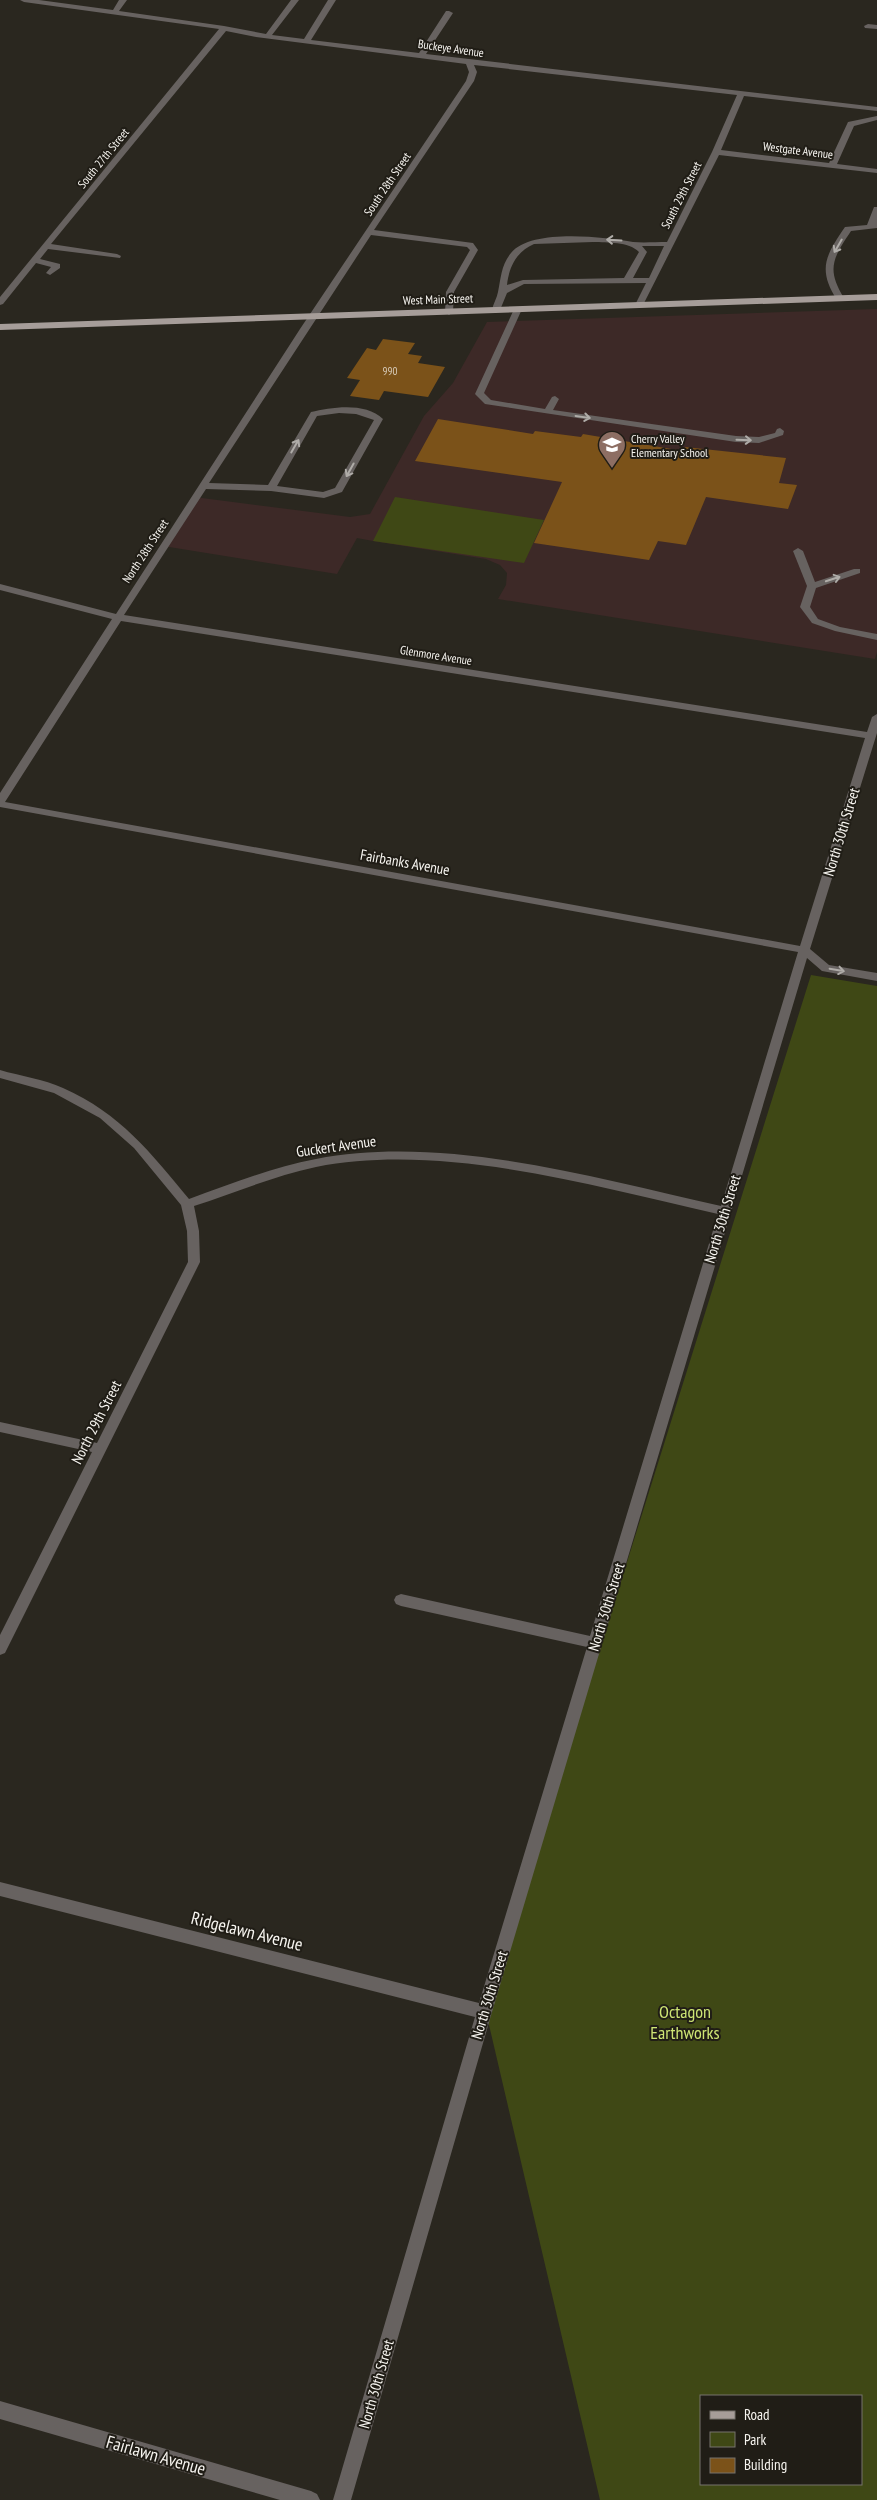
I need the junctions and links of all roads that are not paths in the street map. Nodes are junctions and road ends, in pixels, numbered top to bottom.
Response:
1 (24, 0) edge
2 (123, 0) edge
3 (295, 0) edge
4 (332, 0) edge
5 (115, 12) junction
6 (450, 13) dead end
7 (868, 26) dead end
8 (877, 27) edge
9 (224, 28) junction
10 (268, 36) junction
11 (306, 40) junction
12 (421, 56) junction
13 (469, 62) junction
14 (741, 94) junction
15 (877, 110) edge
16 (877, 118) edge
17 (716, 152) junction
18 (832, 166) junction
19 (877, 171) edge
20 (877, 209) edge
21 (874, 225) edge
22 (368, 232) junction
23 (637, 244) junction
24 (669, 244) junction
25 (46, 246) junction
26 (117, 256) dead end
27 (34, 260) junction
28 (50, 274) dead end
29 (628, 280) junction
30 (651, 280) junction
31 (502, 292) junction
32 (877, 297) edge
33 (840, 298) junction
34 (0, 302) edge
35 (639, 305) junction
36 (518, 309) junction
37 (496, 310) junction
38 (448, 312) junction
39 (312, 316) junction
40 (0, 327) edge
41 (555, 399) dead end
42 (548, 412) junction
43 (780, 431) dead end
44 (202, 486) junction
45 (271, 488) junction
46 (798, 551) dead end
47 (857, 571) dead end
48 (812, 586) junction
49 (0, 587) edge
50 (117, 617) junction
51 (877, 636) edge
52 (877, 717) edge
53 (871, 736) junction
54 (0, 803) edge
55 (804, 950) junction
56 (877, 977) edge
57 (0, 1074) edge
58 (187, 1204) junction
59 (725, 1211) junction
60 (0, 1426) edge
61 (101, 1449) junction
62 (401, 1600) dead end
63 (595, 1643) junction
64 (0, 1649) edge
65 (0, 1890) edge
66 (484, 2012) junction
67 (0, 2410) edge
68 (311, 2500) edge
69 (342, 2500) edge

1 - 5 street, Buckeye Avenue
2 - 5 street
3 - 10 street
4 - 11 street
5 - 9 street, Buckeye Avenue
6 - 12 street
7 - 8 street
9 - 10 street, Buckeye Avenue
9 - 25 street, South 27th Street
10 - 11 street, Buckeye Avenue
11 - 12 street, Buckeye Avenue
12 - 13 street, Buckeye Avenue
13 - 14 street, Buckeye Avenue
13 - 22 street, South 28th Street
14 - 15 street, Buckeye Avenue
14 - 17 street, South 29th Street
16 - 18 street
17 - 18 street, Westgate Avenue
17 - 24 street, South 29th Street
18 - 19 street, Westgate Avenue
20 - 21 street
21 -> 33 street
22 - 38 street
22 - 39 street, South 28th Street
23 - 24 street
23 - 29 street
23 -> 31 street
24 - 30 street, South 29th Street
25 - 26 street
25 - 27 street, South 27th Street
27 - 28 street
27 - 34 street, South 27th Street
29 - 30 street
29 - 31 street
30 - 35 street, South 29th Street
31 - 37 street
32 - 33 main road, West Main Street
33 - 35 main road, West Main Street
35 - 36 main road, West Main Street
36 - 37 main road, West Main Street
36 - 42 street
37 - 38 main road, West Main Street
38 - 39 main road, West Main Street
39 - 40 main road, West Main Street
39 - 44 street, North 28th Street
41 - 42 street
42 -> 43 street
44 - 45 street
44 - 50 street, North 28th Street
45 -> 45 street
46 - 48 street
48 -> 47 street
48 - 51 street
49 - 50 street, Glenmore Avenue
50 - 53 street, Glenmore Avenue
50 - 54 street, North 28th Street
52 - 53 street, North 30th Street
53 - 55 street, North 30th Street
54 - 55 street, Fairbanks Avenue
55 -> 56 street
55 - 59 street, North 30th Street
57 - 58 street
58 - 59 street, Guckert Avenue
58 - 61 street, North 29th Street
59 - 63 street, North 30th Street
60 - 61 street
61 - 64 street, North 29th Street
62 - 63 street
63 - 66 street, North 30th Street
65 - 66 street, Ridgelawn Avenue
66 - 69 street, North 30th Street
67 - 68 street, Fairlawn Avenue

